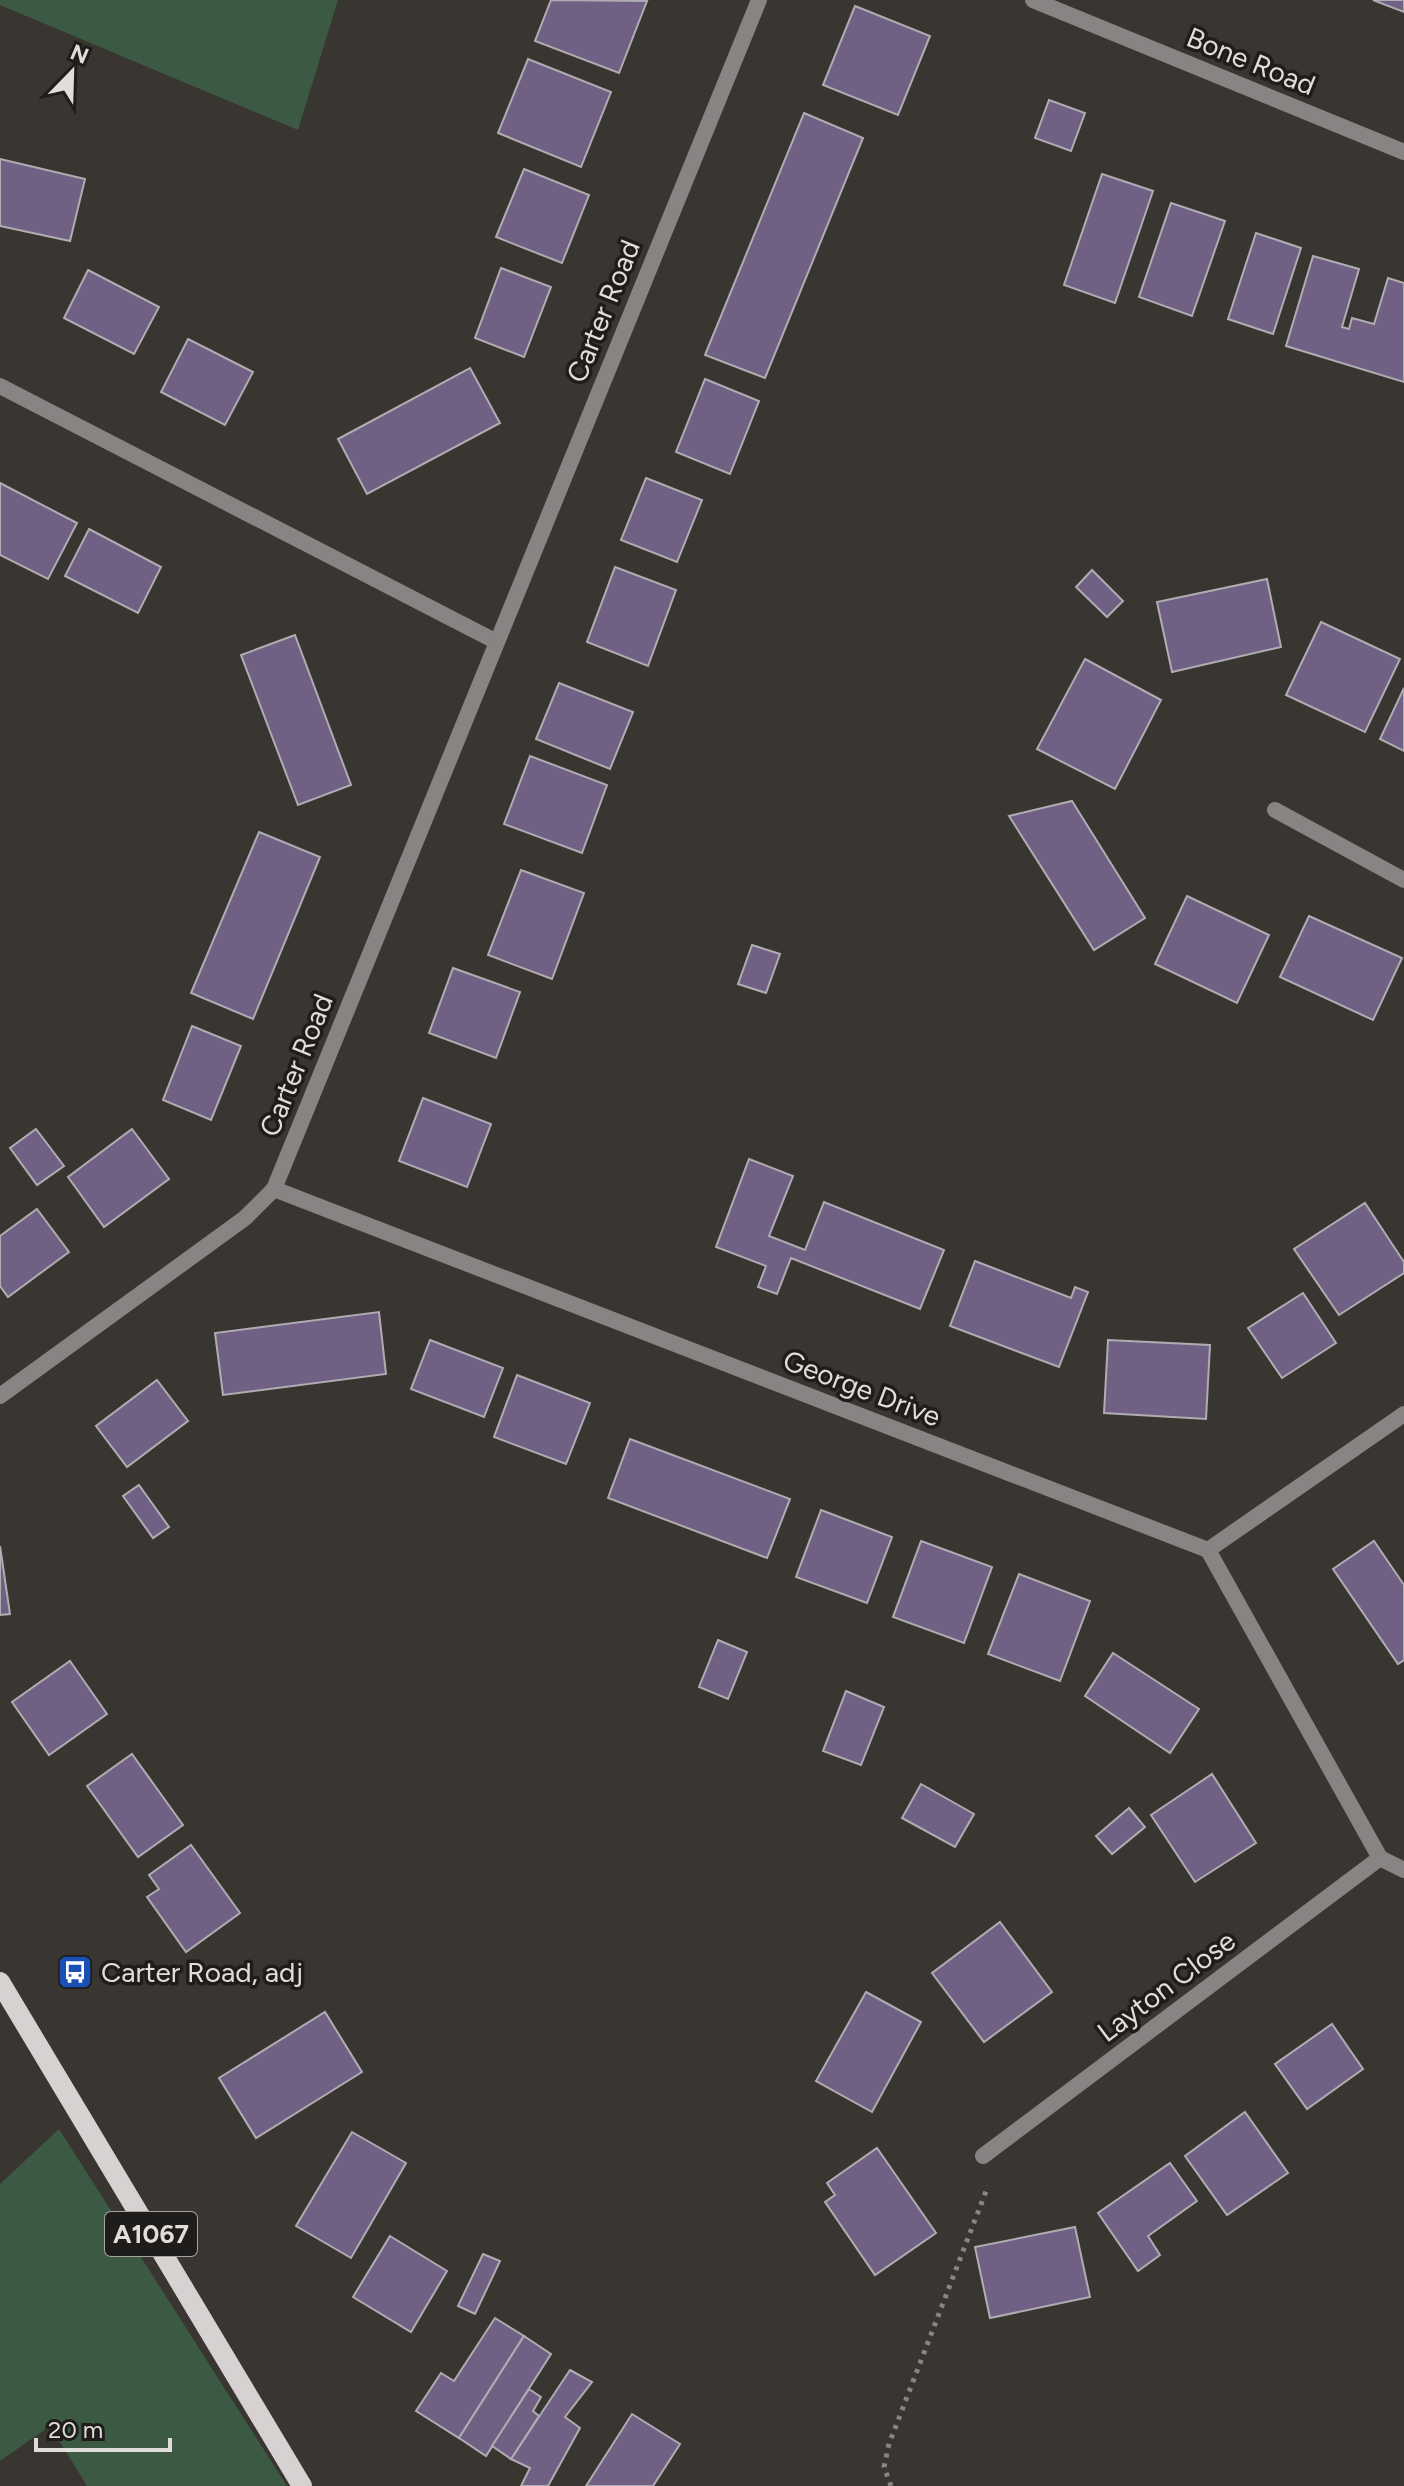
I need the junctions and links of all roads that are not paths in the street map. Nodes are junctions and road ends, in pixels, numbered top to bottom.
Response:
1 (759, 0) edge
2 (1033, 0) edge
3 (1404, 152) edge
4 (0, 386) edge
5 (495, 641) junction
6 (1275, 810) dead end
7 (1404, 880) edge
8 (274, 1189) junction
9 (0, 1396) edge
10 (1404, 1414) edge
11 (1208, 1550) junction
12 (1380, 1858) junction
13 (1404, 1870) edge
14 (0, 1982) edge
15 (983, 2156) road end
16 (302, 2486) edge

1 - 5 street, Carter Road
2 - 3 street, Bone Road
4 - 5 street
5 - 8 street, Carter Road
6 - 7 street
8 - 9 street, Carter Road
8 - 11 street, George Drive
10 - 11 street
11 - 12 street
12 - 13 street
12 - 15 street, Layton Close
14 - 16 main road, A1067

